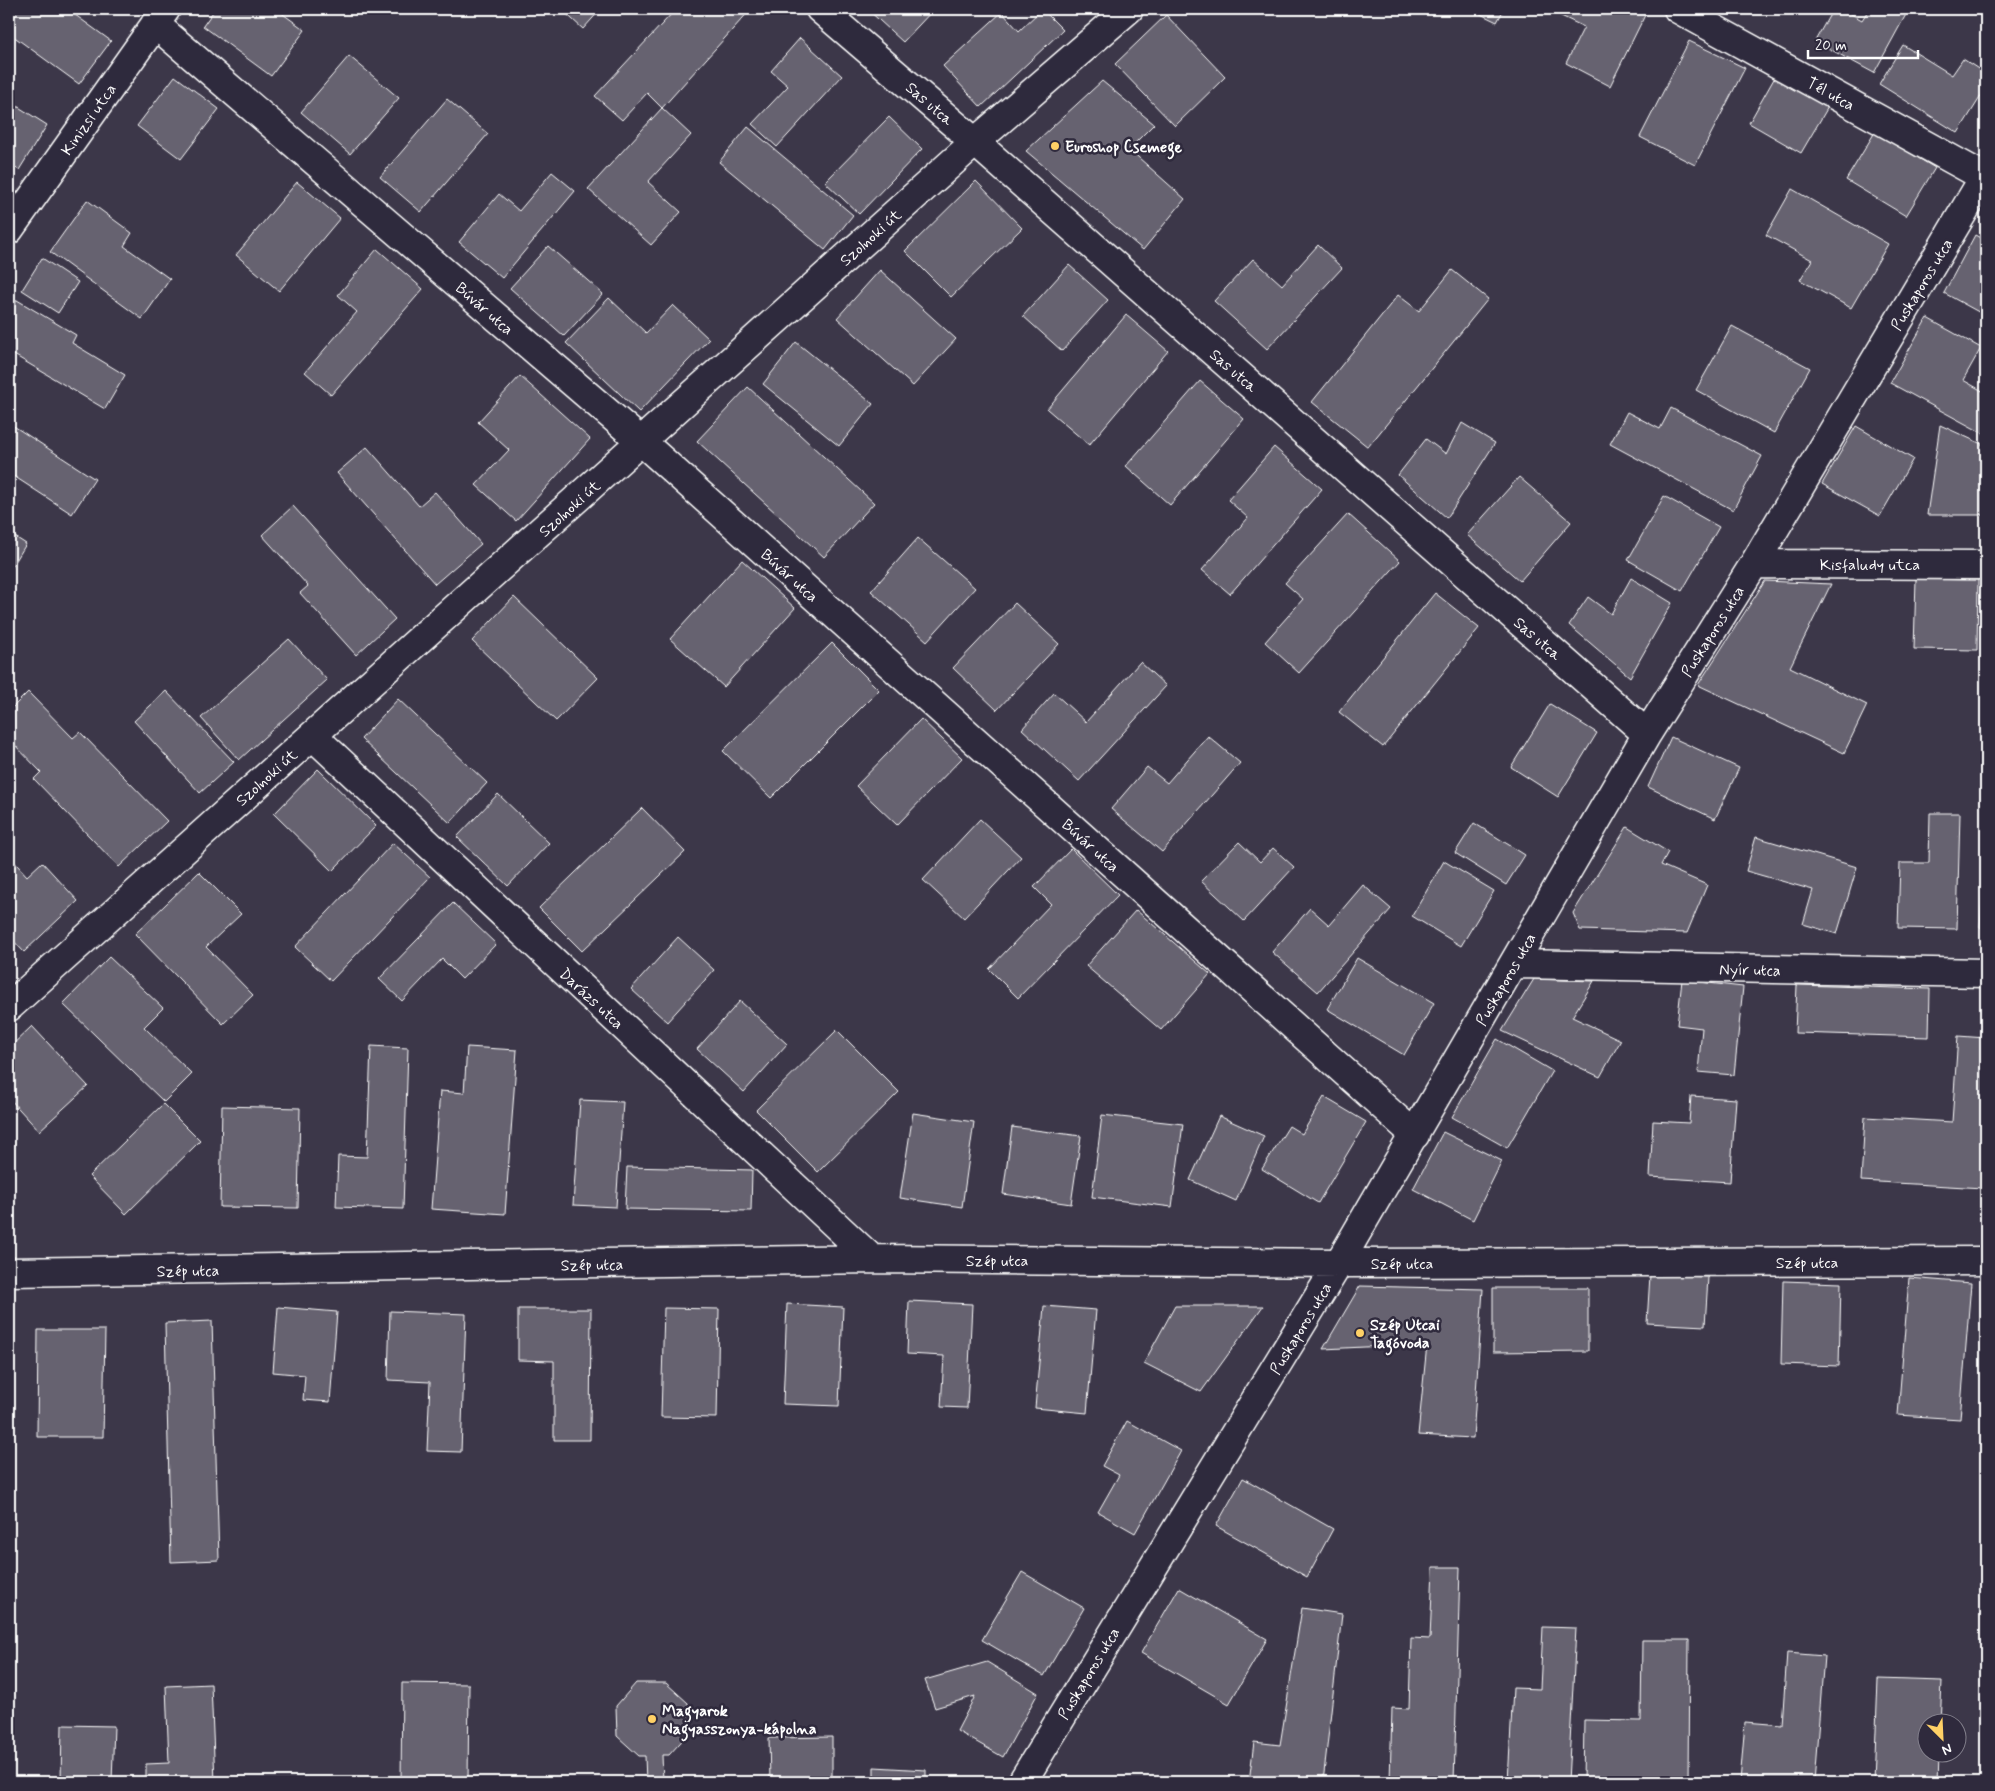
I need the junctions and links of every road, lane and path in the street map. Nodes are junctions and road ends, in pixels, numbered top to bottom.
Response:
1 (820, 9) edge
2 (1129, 9) edge
3 (1678, 9) edge
4 (161, 16) edge
5 (975, 142) junction
6 (1985, 176) edge
7 (9, 230) edge
8 (642, 442) junction
9 (1754, 564) junction
10 (1986, 565) edge
11 (1647, 734) junction
12 (313, 736) junction
13 (1514, 964) junction
14 (1986, 973) edge
15 (9, 1007) edge
16 (1415, 1135) junction
17 (872, 1260) junction
18 (1986, 1261) edge
19 (1339, 1263) junction
20 (9, 1272) edge
21 (1022, 1782) edge

1 - 5 street, Sas utca
2 - 5 street, Szolnoki út
3 - 6 street, Tél utca
4 - 7 street, Kinizsi utca
4 - 8 street, Búvár utca
5 - 8 street, Szolnoki út
5 - 11 street, Sas utca
6 - 9 street, Puskaporos utca
8 - 12 street, Szolnoki út
8 - 16 street, Búvár utca
9 - 10 street, Kisfaludy utca
9 - 11 street, Puskaporos utca
11 - 13 street, Puskaporos utca
12 - 15 street, Szolnoki út
12 - 17 street, Darázs utca
13 - 14 street, Nyír utca
13 - 16 street, Puskaporos utca
16 - 19 street, Puskaporos utca
17 - 19 street, Szép utca
17 - 20 street, Szép utca
18 - 19 street, Szép utca
19 - 21 street, Puskaporos utca

